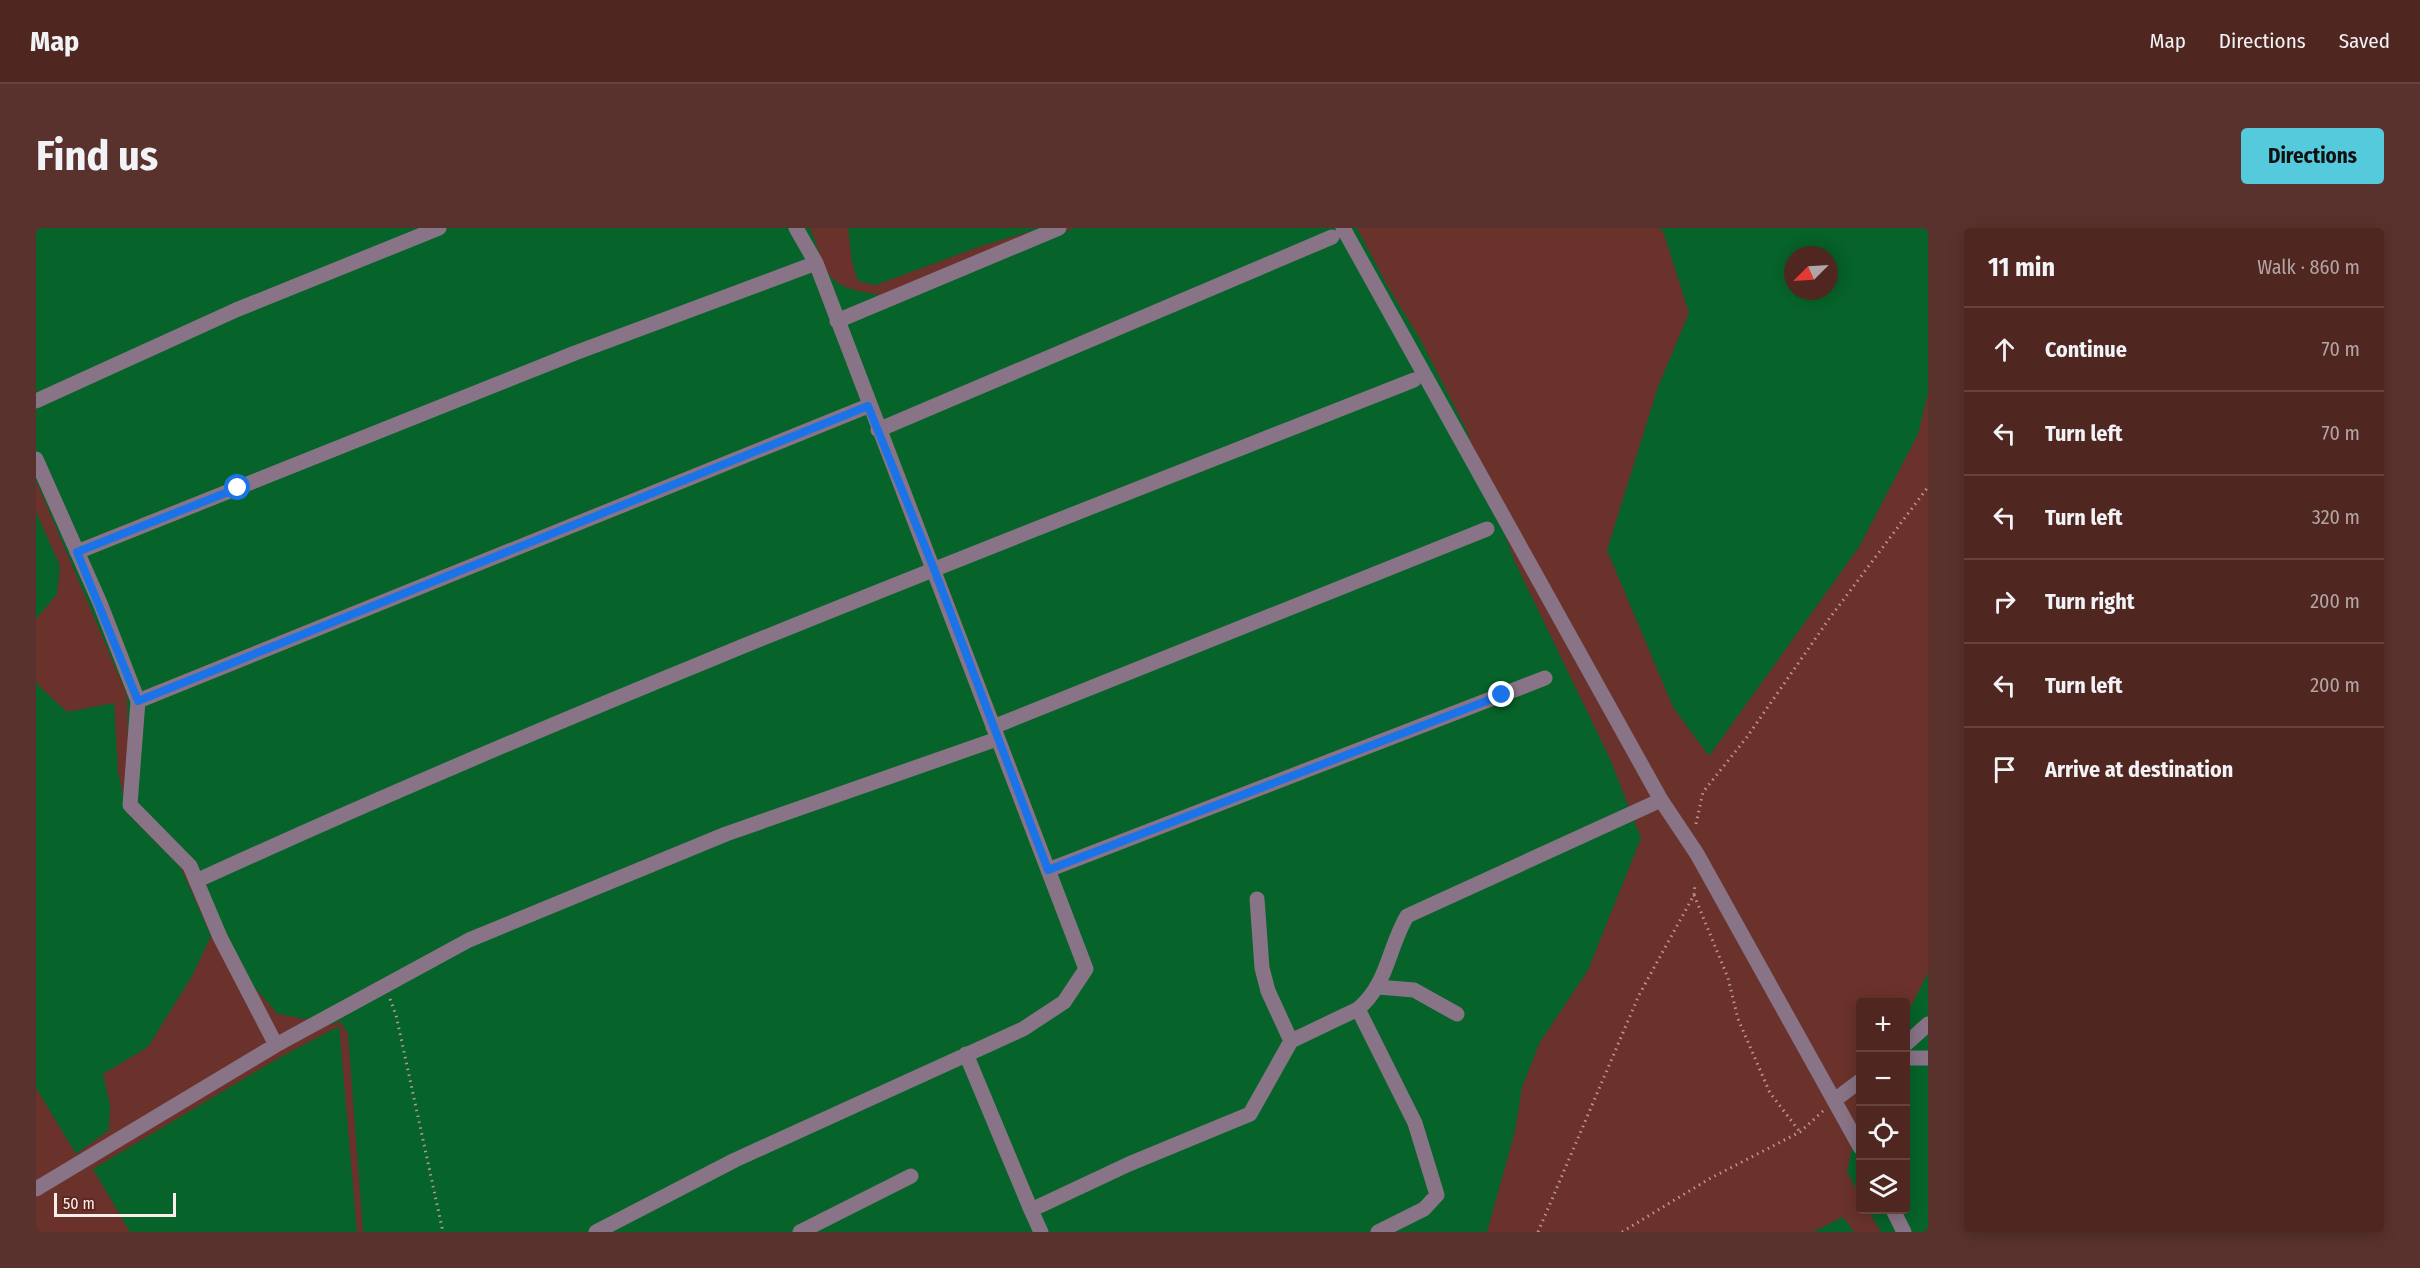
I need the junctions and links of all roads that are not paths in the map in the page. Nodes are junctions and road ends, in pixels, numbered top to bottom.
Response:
1 (439, 228) edge
2 (796, 228) edge
3 (1059, 228) edge
4 (1338, 232) edge
5 (816, 264) junction
6 (837, 321) junction
7 (1414, 380) dead end
8 (36, 401) edge
9 (868, 406) junction
10 (878, 429) junction
11 (36, 459) edge
12 (1487, 530) dead end
13 (77, 552) junction
14 (934, 569) junction
15 (1545, 678) dead end
16 (138, 701) junction
17 (995, 733) junction
18 (1661, 800) junction
19 (1048, 870) junction
20 (196, 881) junction
21 (1257, 899) dead end
22 (1378, 987) junction
23 (1358, 1009) junction
24 (1457, 1014) dead end
25 (1928, 1024) edge
26 (1910, 1040) edge
27 (1291, 1041) junction
28 (276, 1045) junction
29 (966, 1054) junction
30 (1910, 1058) edge
31 (1928, 1058) edge
32 (1856, 1084) edge
33 (1836, 1100) junction
34 (1856, 1139) edge
35 (911, 1176) dead end
36 (36, 1189) edge
37 (1031, 1210) junction
38 (1895, 1214) edge
39 (596, 1232) edge
40 (800, 1232) edge
41 (1041, 1232) edge
42 (1378, 1232) edge
43 (1904, 1232) edge

1 - 8 street
2 - 5 street
3 - 6 street
4 - 10 street
4 - 18 street
5 - 6 street
5 - 13 street
6 - 9 street
7 - 14 street
9 - 10 street
9 - 16 street
10 - 14 street
11 - 13 street
12 - 17 street
13 - 16 street
14 - 17 street
14 - 20 street
15 - 19 street
16 - 20 street
17 - 19 street
17 - 28 street
18 - 22 street
18 - 33 street
19 - 29 street
20 - 28 street
21 - 27 street
22 - 23 street
22 - 24 street
23 - 27 street
23 - 42 street
25 - 26 street
27 - 37 street
28 - 36 street
29 - 37 street
29 - 39 street
30 - 31 street
32 - 33 street
33 - 34 street
35 - 40 street
37 - 41 street
38 - 43 street

